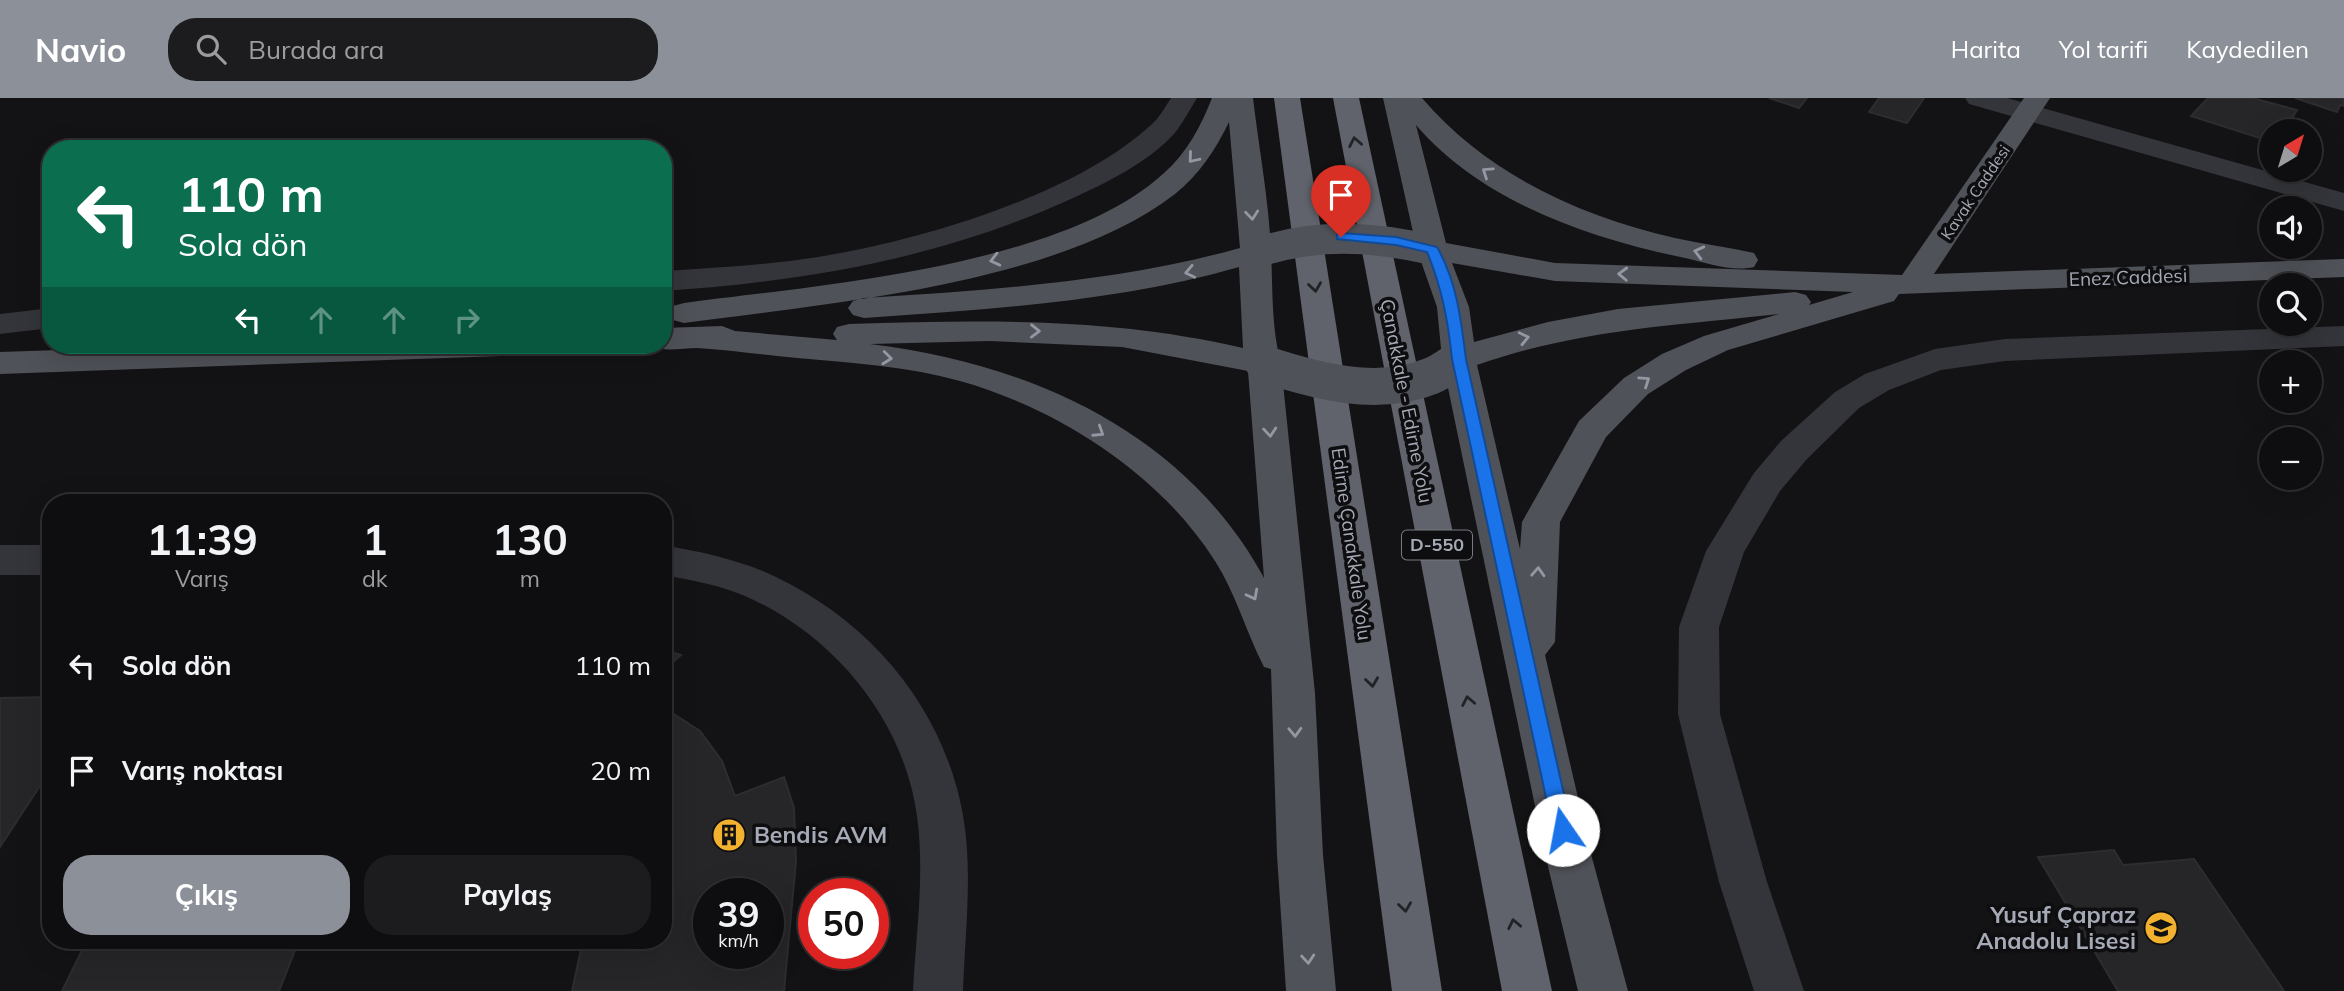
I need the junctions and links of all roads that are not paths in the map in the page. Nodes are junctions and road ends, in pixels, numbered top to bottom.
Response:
1 (1184, 98) edge
2 (1225, 98) edge
3 (1240, 98) edge
4 (1287, 98) edge
5 (1346, 98) edge
6 (1396, 98) edge
7 (1408, 98) edge
8 (1978, 98) edge
9 (2032, 106) edge
10 (2344, 202) edge
11 (1432, 250) junction
12 (1256, 253) junction
13 (2344, 268) edge
14 (672, 280) edge
15 (1911, 285) junction
16 (42, 319) edge
17 (0, 324) edge
18 (677, 326) edge
19 (42, 335) edge
20 (2344, 336) edge
21 (0, 337) edge
22 (250, 354) edge
23 (1459, 359) junction
24 (0, 363) edge
25 (1264, 364) junction
26 (0, 560) edge
27 (42, 560) edge
28 (672, 562) edge
29 (1532, 689) junction
30 (1294, 693) junction
31 (938, 991) edge
32 (1311, 991) edge
33 (1417, 991) edge
34 (1527, 991) edge
35 (1603, 991) edge
36 (1779, 991) edge

1 - 14 street
2 -> 18 main road
3 -> 12 main road
4 -> 33 highway, Edirne Çanakkale Yolu
34 -> 5 highway, Çanakkale - Edirne Yolu / D-550
6 - 11 main road
15 -> 7 main road
8 - 9 street
9 - 10 street
9 - 15 main road, Kavak Caddesi
11 - 12 main road, bridge
15 -> 11 main road
11 - 23 main road
12 -> 18 main road
12 - 25 main road
13 - 15 main road, Enez Caddesi
23 -> 15 main road
29 -> 15 main road
16 - 17 street
18 -> 25 main road
18 -> 30 main road
19 - 21 main road
20 - 36 street
22 - 24 main road
23 - 25 main road, bridge
23 - 29 main road
25 -> 30 main road
26 - 27 street
28 - 31 street
29 - 35 main road
30 -> 32 main road

